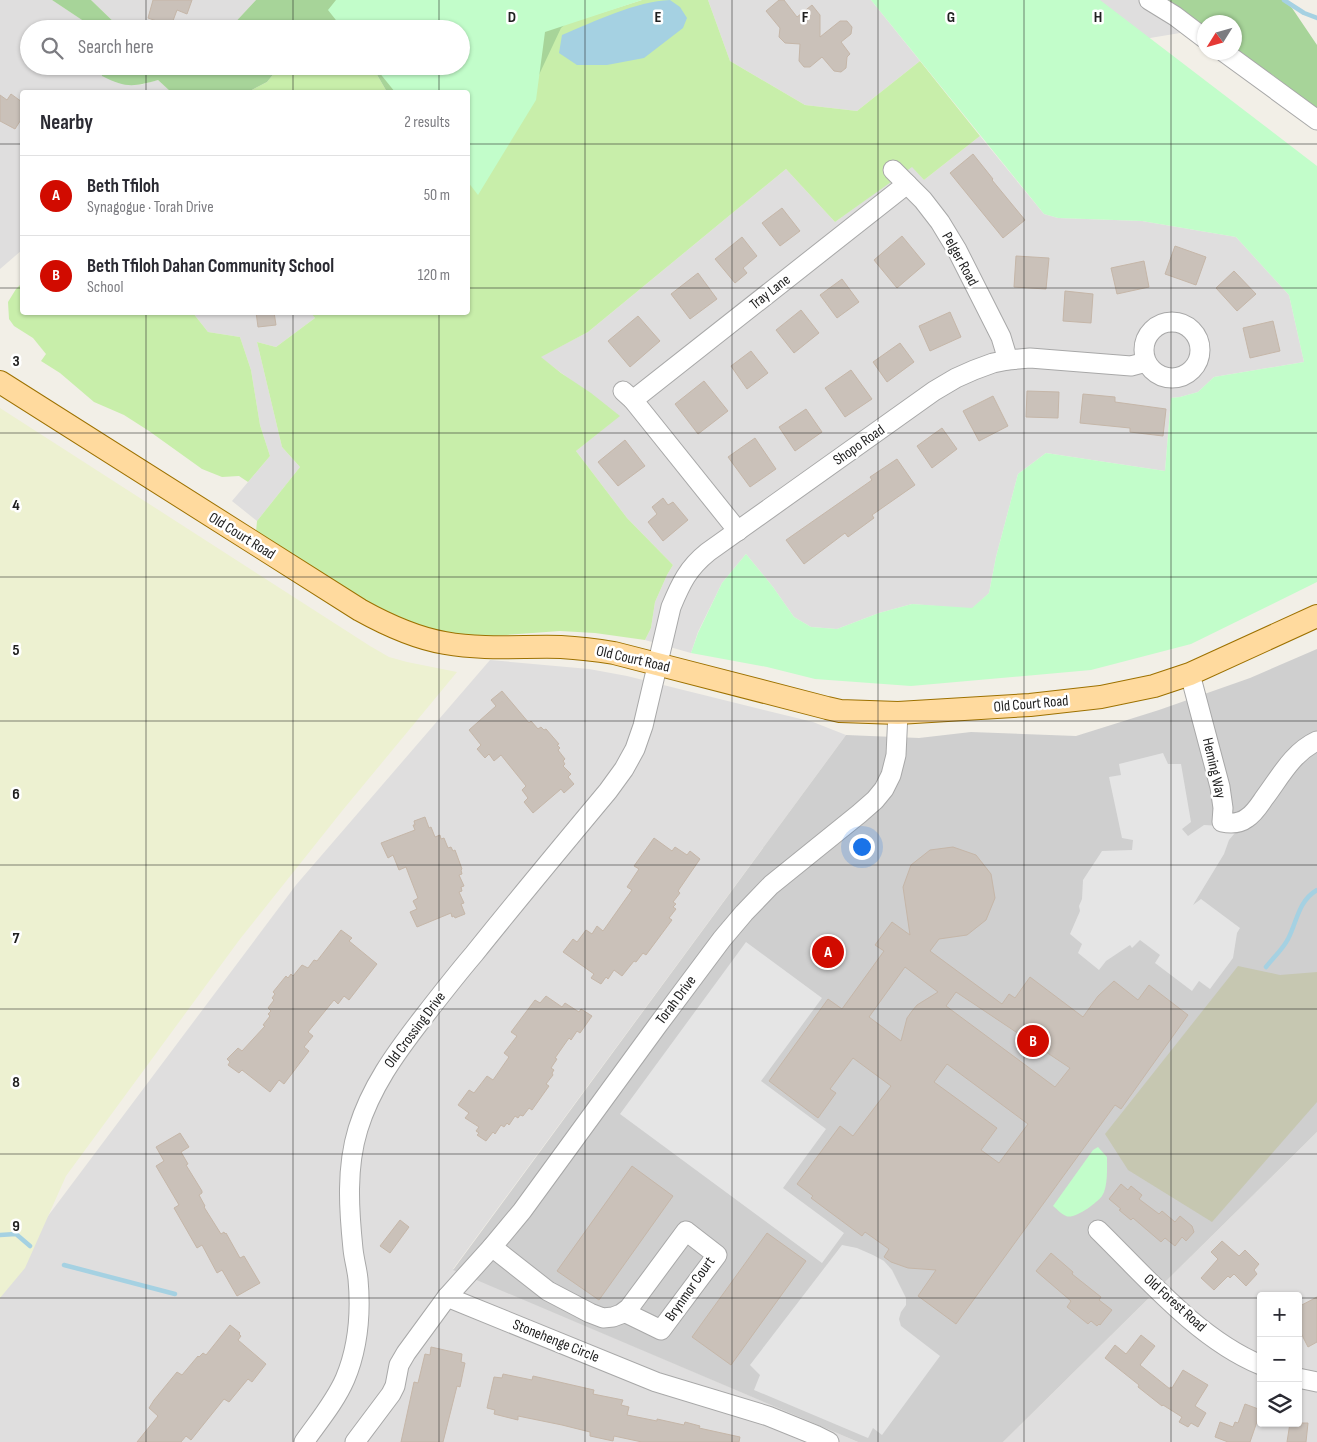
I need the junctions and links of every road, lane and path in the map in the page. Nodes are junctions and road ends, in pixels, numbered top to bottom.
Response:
1 (1150, 0) edge
2 (1197, 33) edge
3 (1235, 60) edge
4 (1317, 120) edge
5 (893, 170) dead end
6 (907, 184) junction
7 (1008, 360) junction
8 (1146, 362) dead end
9 (0, 382) edge
10 (738, 531) junction
11 (1317, 616) edge
12 (657, 664) junction
13 (1190, 674) junction
14 (898, 713) junction
15 (1317, 742) edge
16 (1098, 1230) dead end
17 (492, 1247) junction
18 (447, 1297) junction
19 (624, 1312) junction
20 (1257, 1363) edge
21 (1302, 1379) edge
22 (1317, 1382) edge
23 (304, 1442) edge
24 (355, 1442) edge
25 (829, 1442) edge

1 - 2 street
3 - 4 street
5 - 6 street, Pelger Road
6 - 7 street, Pelger Road
6 - 10 street, Tray Lane
7 - 8 street, Shopo Road
7 - 10 street, Shopo Road
9 - 12 main road, Old Court Road
10 - 12 street, Shopo Road
11 - 13 main road, Old Court Road
12 - 14 main road, Old Court Road
12 - 23 street, Old Crossing Drive
13 - 14 main road, Old Court Road
13 - 15 street, Heming Way
14 - 17 street, Torah Drive
16 - 20 street, Old Forest Road
17 - 18 street, Torah Drive
17 - 19 street
18 - 24 street
18 - 25 street, Stonehenge Circle
19 - 19 street, Brynmor Court
21 - 22 street

